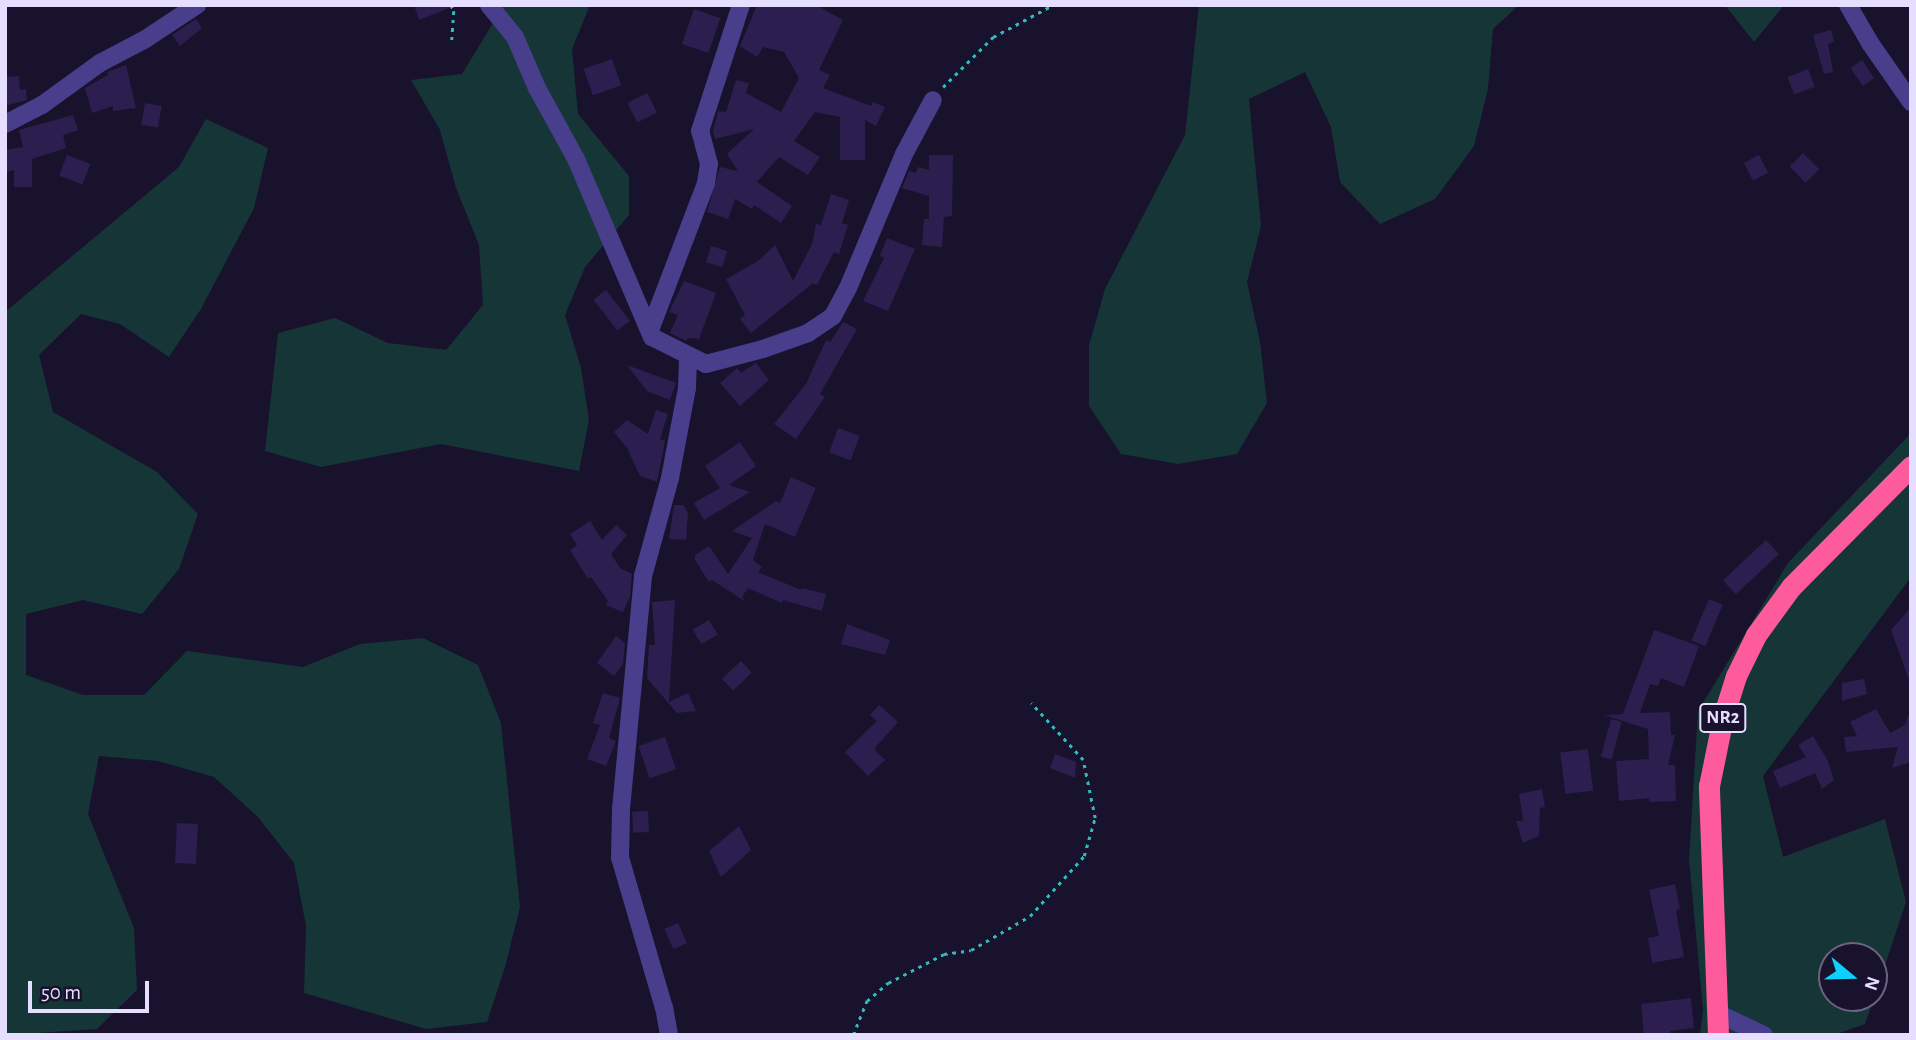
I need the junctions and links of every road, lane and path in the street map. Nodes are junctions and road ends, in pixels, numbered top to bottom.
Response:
1 (197, 5) edge
2 (451, 5) edge
3 (489, 5) edge
4 (741, 5) edge
5 (1053, 5) edge
6 (1848, 5) edge
7 (452, 41) dead end
8 (933, 100) joint
9 (1911, 102) edge
10 (5, 124) edge
11 (650, 330) junction
12 (688, 356) junction
13 (1911, 466) edge
14 (1031, 703) dead end
15 (1717, 1013) junction
16 (669, 1035) edge
17 (853, 1035) edge
18 (1718, 1035) edge
19 (1763, 1035) edge

1 - 10 street
2 - 7 path
3 - 11 street
4 - 11 street
5 - 8 path
6 - 9 street
8 - 12 street
11 - 12 street
12 - 16 street
13 - 15 highway, NR2
14 - 17 path
15 - 18 highway, NR2
15 - 19 street

